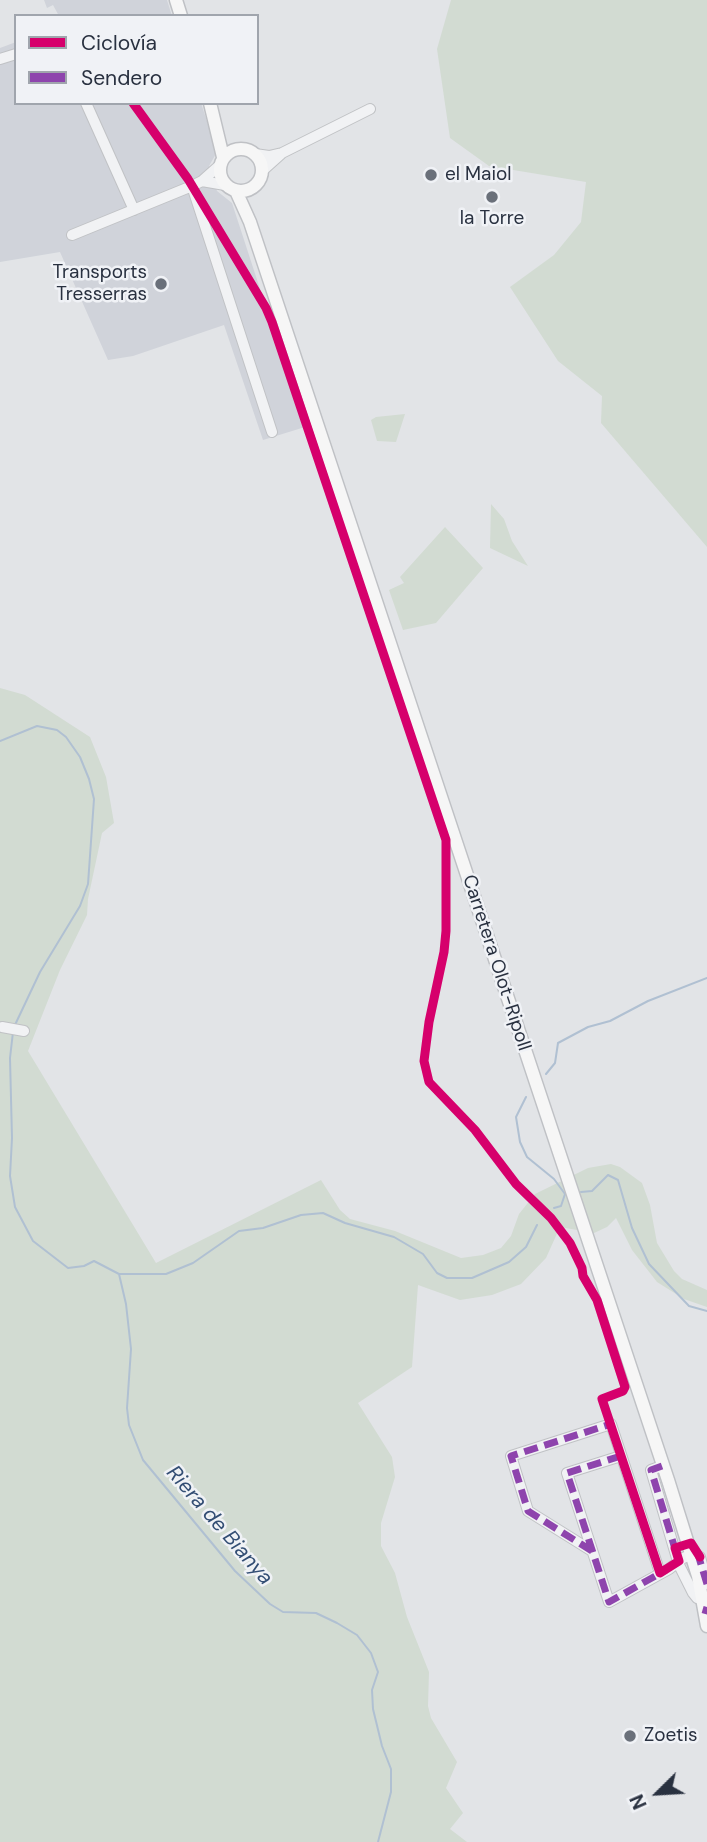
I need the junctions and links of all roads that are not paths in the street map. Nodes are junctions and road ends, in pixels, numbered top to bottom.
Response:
1 (87, 105) edge
2 (211, 105) edge
3 (370, 109) dead end
4 (217, 123) junction
5 (249, 151) junction
6 (282, 153) junction
7 (221, 161) junction
8 (262, 171) junction
9 (202, 181) junction
10 (192, 186) junction
11 (231, 188) junction
12 (252, 188) junction
13 (134, 210) junction
14 (250, 222) junction
15 (72, 235) dead end
16 (272, 432) dead end
17 (2, 1027) dead end
18 (24, 1031) dead end
19 (621, 1456) junction
20 (592, 1550) junction
21 (692, 1561) edge
22 (665, 1571) junction
23 (707, 1584) edge
24 (706, 1612) edge

1 - 13 street
2 - 4 main road
3 - 6 street
4 - 5 main road
4 - 7 main road
5 - 6 street
5 - 7 main road
5 - 8 main road
6 - 8 street
7 - 9 street
7 - 11 main road
8 - 12 main road
9 - 10 street
9 - 11 street
10 - 13 street
10 - 16 street
11 - 12 main road
11 - 14 main road, Carretera Olot-Ripoll
12 - 14 main road, Carretera Olot-Ripoll
13 - 15 street
14 - 21 main road, Carretera Olot-Ripoll
17 - 18 street
19 - 20 street
19 - 20 street
19 - 22 street
20 - 22 street
21 - 22 street
21 - 23 street
21 - 24 main road, Carretera Olot-Ripoll

